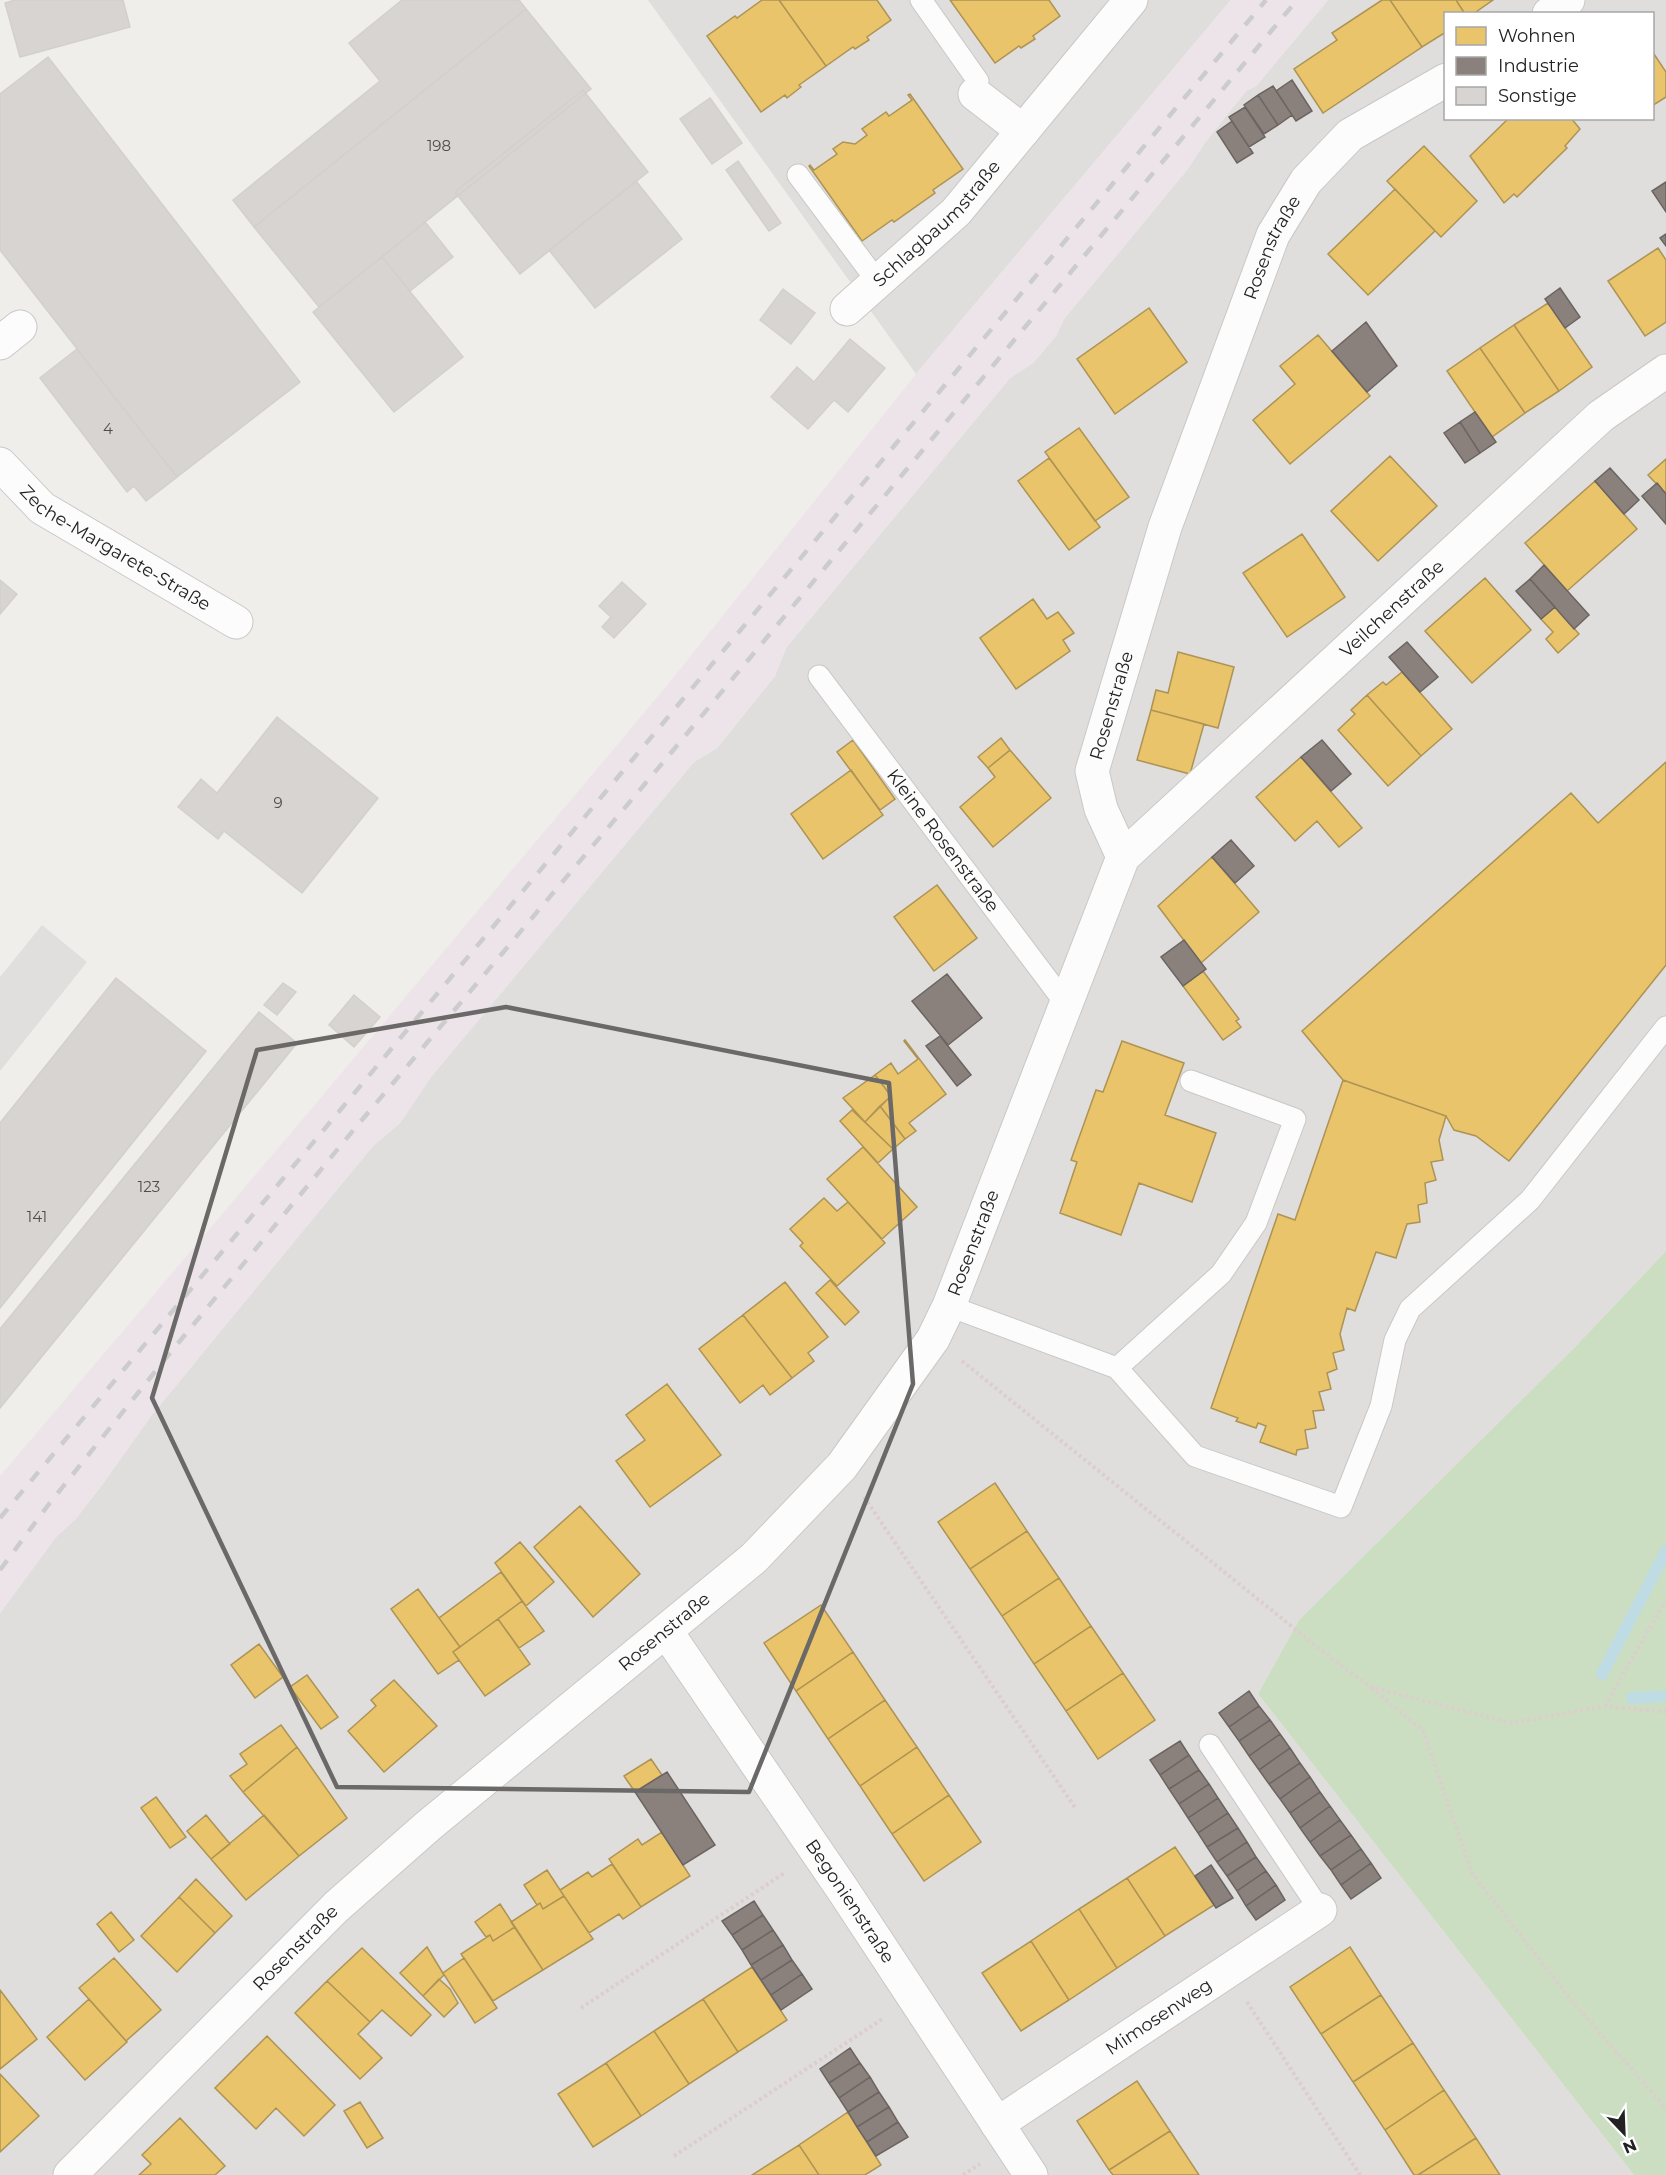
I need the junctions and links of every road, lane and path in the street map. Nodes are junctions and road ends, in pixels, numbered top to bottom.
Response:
1 (921, 0) edge
2 (1131, 0) edge
3 (1568, 0) edge
4 (1552, 12) edge
5 (1444, 81) edge
6 (975, 94) joint
7 (1023, 131) junction
8 (798, 175) dead end
9 (877, 281) junction
10 (847, 309) dead end
11 (1666, 371) edge
12 (0, 464) edge
13 (236, 622) dead end
14 (819, 676) dead end
15 (1123, 857) junction
16 (1065, 1004) junction
17 (1666, 1027) edge
18 (1191, 1081) dead end
19 (949, 1306) junction
20 (933, 1339) junction
21 (1117, 1368) junction
22 (842, 1466) junction
23 (1666, 1600) edge
24 (666, 1631) junction
25 (1371, 1687) junction
26 (1605, 1706) junction
27 (1666, 1712) edge
28 (1210, 1744) dead end
29 (1076, 1809) dead end
30 (817, 1852) junction
31 (1320, 1910) joint
32 (1227, 1972) junction
33 (915, 1998) junction
34 (581, 2008) dead end
35 (1666, 2108) edge
36 (997, 2124) junction
37 (674, 2156) dead end
38 (70, 2175) edge
39 (1030, 2175) edge
40 (1360, 2175) edge

1 - 6 lane
2 - 7 street, Schlagbaumstraße
3 - 4 street
5 - 15 street, Rosenstraße
6 - 7 street
7 - 9 street, Schlagbaumstraße
8 - 9 lane
9 - 10 street, Schlagbaumstraße
11 - 15 street, Veilchenstraße
12 - 13 street, Zeche-Margarete-Straße
14 - 16 lane, Kleine Rosenstraße
15 - 16 street, Rosenstraße
16 - 19 street, Rosenstraße
17 - 21 lane
18 - 21 lane
19 - 20 street, Rosenstraße
19 - 21 lane
20 - 22 street, Rosenstraße
20 - 25 path
22 - 24 street, Rosenstraße
22 - 29 path
23 - 26 path
24 - 30 street, Begonienstraße
24 - 38 street, Rosenstraße
25 - 26 path
25 - 35 path
26 - 27 path
28 - 31 lane
30 - 33 street, Begonienstraße
30 - 34 path
31 - 32 street, Mimosenweg
32 - 36 street, Mimosenweg
32 - 40 path
33 - 36 street, Begonienstraße
33 - 37 path
36 - 39 street, Begonienstraße

